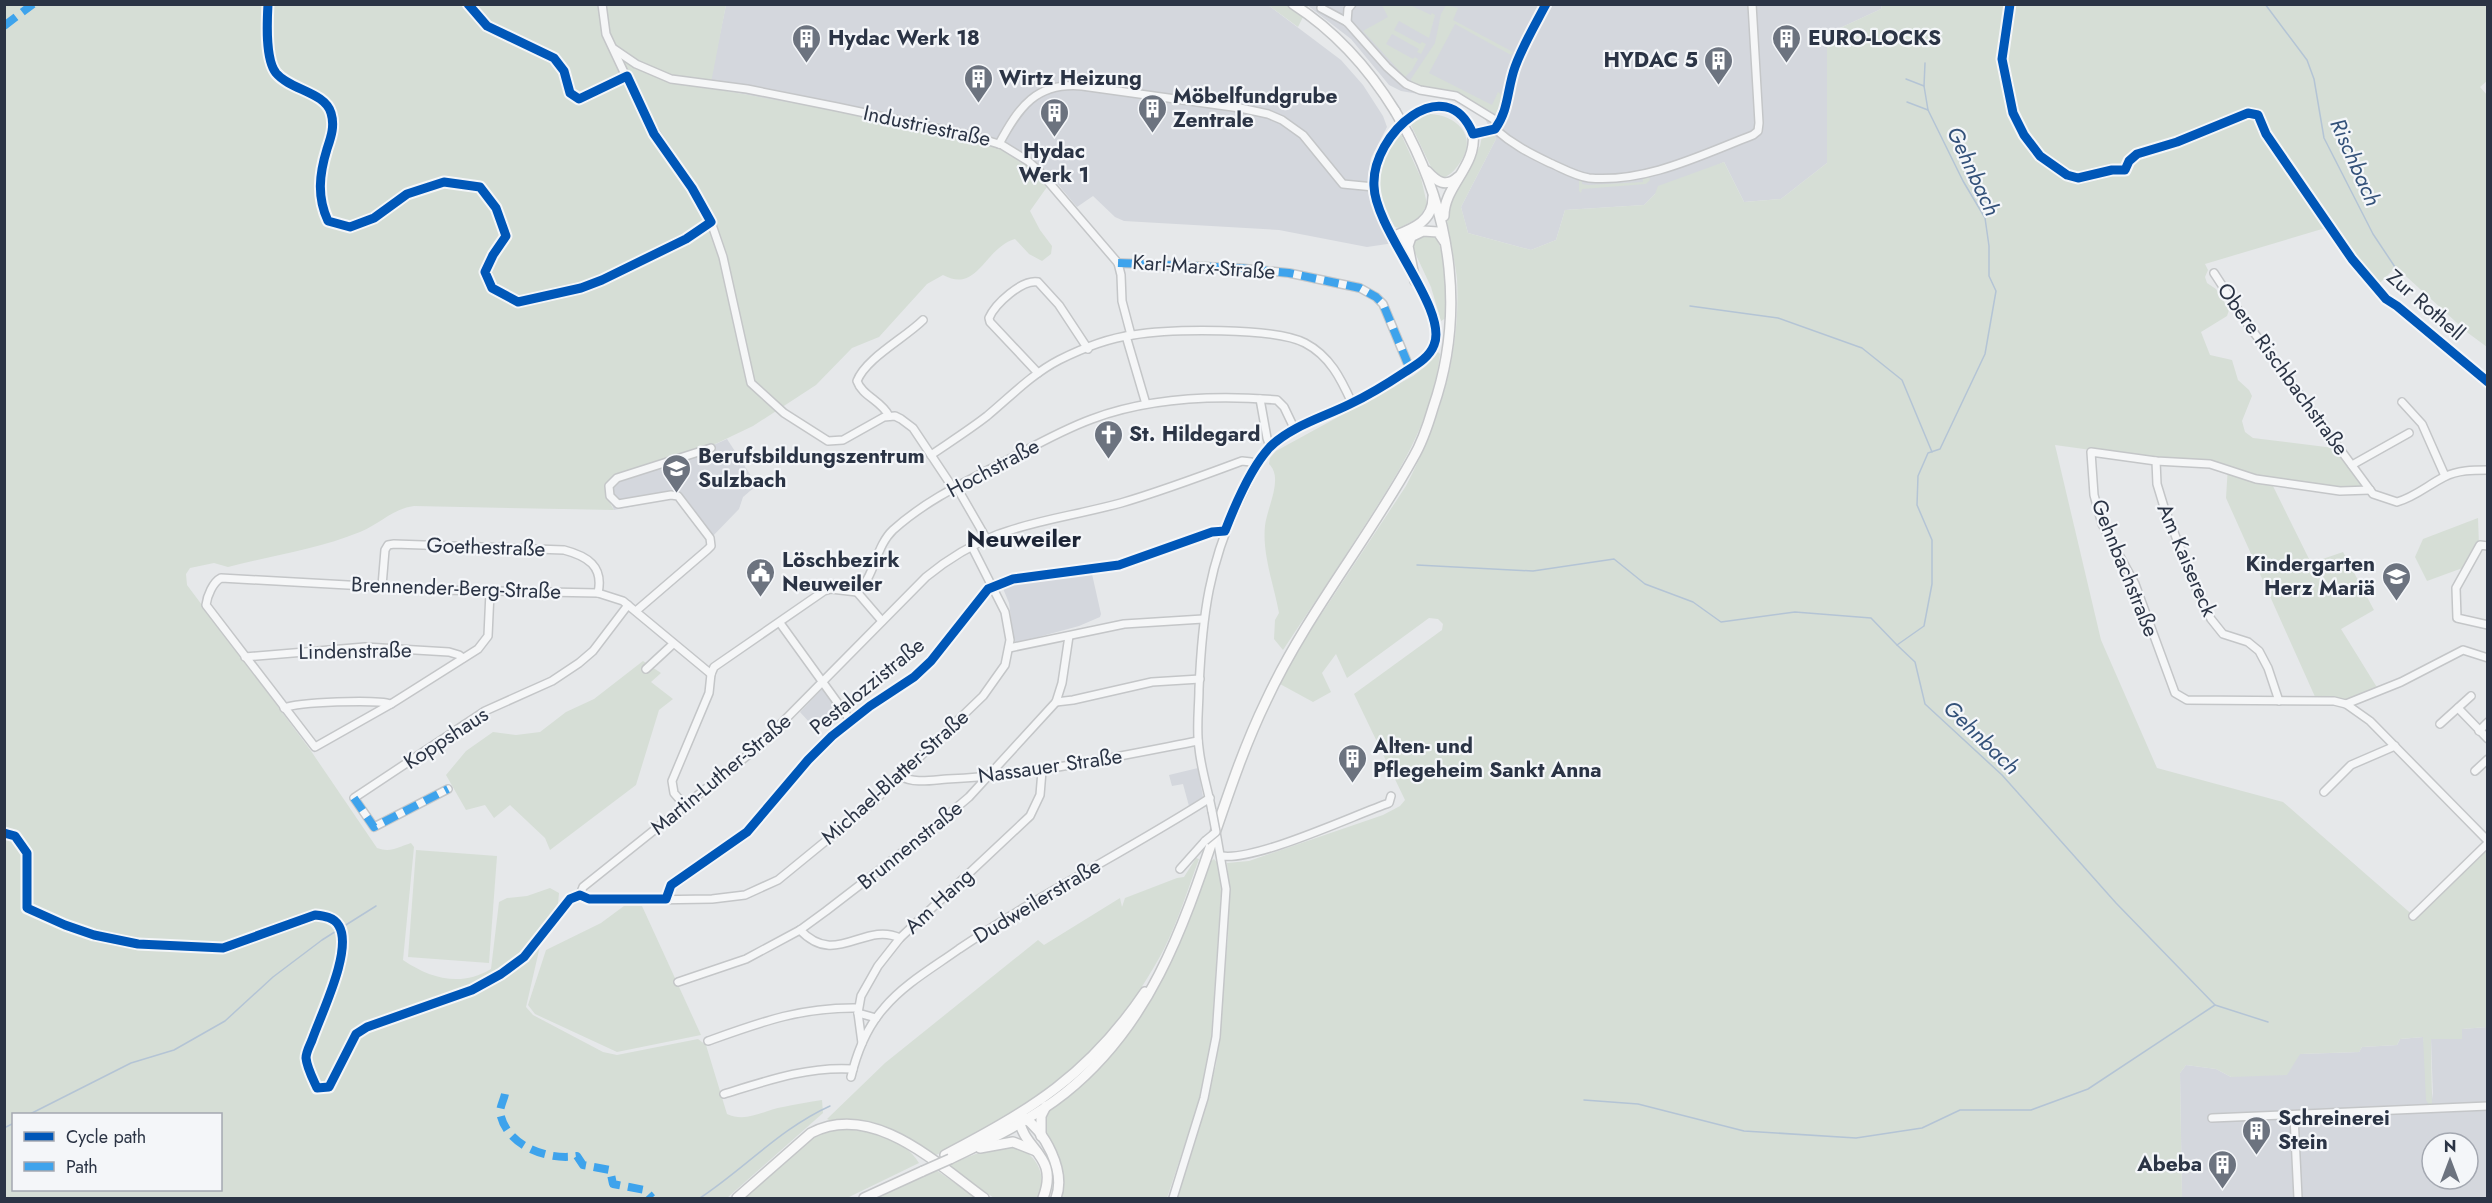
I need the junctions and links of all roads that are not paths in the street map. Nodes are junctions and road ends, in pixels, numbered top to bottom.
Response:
1 (602, 4) edge
2 (1293, 4) edge
3 (1322, 4) edge
4 (1352, 4) edge
5 (1546, 4) edge
6 (1752, 4) edge
7 (1347, 22) junction
8 (613, 49) junction
9 (1497, 126) junction
10 (1473, 134) junction
11 (999, 144) junction
12 (1424, 167) junction
13 (1461, 173) junction
14 (1374, 187) junction
15 (1433, 189) junction
16 (1443, 225) junction
17 (1411, 237) junction
18 (1394, 240) junction
19 (1448, 249) junction
20 (1118, 263) junction
21 (2214, 273) dead end
22 (2369, 279) dead end
23 (1416, 281) junction
24 (923, 320) dead end
25 (1129, 336) junction
26 (1088, 349) junction
27 (1410, 369) junction
28 (1038, 373) junction
29 (2487, 382) edge
30 (1260, 399) junction
31 (2402, 402) dead end
32 (1352, 403) junction
33 (1146, 404) junction
34 (889, 416) junction
35 (1295, 430) junction
36 (2409, 433) dead end
37 (1270, 447) junction
38 (711, 448) dead end
39 (931, 455) junction
40 (2156, 461) junction
41 (1257, 465) junction
42 (2352, 465) junction
43 (2487, 470) edge
44 (2445, 476) junction
45 (954, 487) junction
46 (2370, 490) junction
47 (1225, 531) junction
48 (986, 538) junction
49 (971, 545) junction
50 (2487, 546) edge
51 (994, 585) junction
52 (382, 586) junction
53 (490, 592) junction
54 (857, 592) junction
55 (598, 593) junction
56 (628, 605) junction
57 (636, 611) junction
58 (1203, 619) junction
59 (882, 621) junction
60 (780, 623) junction
61 (2487, 626) edge
62 (1069, 636) junction
63 (674, 644) junction
64 (1009, 648) junction
65 (245, 657) junction
66 (463, 658) junction
67 (2487, 658) edge
68 (646, 669) dead end
69 (711, 674) junction
70 (1200, 679) junction
71 (823, 683) junction
72 (2471, 696) dead end
73 (2279, 701) junction
74 (1056, 702) junction
75 (391, 704) junction
76 (2346, 704) junction
77 (284, 708) junction
78 (2458, 708) junction
79 (850, 720) junction
80 (2487, 722) edge
81 (2440, 724) dead end
82 (2480, 730) junction
83 (2487, 739) edge
84 (1198, 741) junction
85 (2395, 746) junction
86 (2487, 759) edge
87 (1042, 771) junction
88 (2475, 771) dead end
89 (901, 776) junction
90 (987, 777) junction
91 (447, 789) dead end
92 (2324, 792) dead end
93 (1391, 796) dead end
94 (1209, 798) junction
95 (685, 806) junction
96 (1216, 832) junction
97 (2487, 842) edge
98 (1222, 856) junction
99 (1180, 869) dead end
100 (580, 895) joint
101 (666, 899) junction
102 (2413, 916) dead end
103 (800, 930) junction
104 (1177, 937) junction
105 (900, 938) junction
106 (678, 982) dead end
107 (858, 1011) junction
108 (876, 1018) junction
109 (708, 1041) dead end
110 (862, 1044) junction
111 (724, 1094) dead end
112 (1046, 1106) junction
113 (2487, 1106) edge
114 (2294, 1116) junction
115 (2212, 1118) dead end
116 (1022, 1119) junction
117 (1042, 1138) junction
118 (1039, 1153) junction
119 (961, 1154) junction
120 (947, 1157) junction
121 (737, 1198) edge
122 (862, 1198) edge
123 (984, 1198) edge
124 (1043, 1198) edge
125 (1056, 1198) edge
126 (1173, 1198) edge
127 (2298, 1198) edge

1 - 8 street
2 - 12 main road, bridge
3 - 7 street
4 - 7 street
5 - 9 street
6 - 9 street
7 - 9 street
8 - 11 street, Industriestraße
8 - 34 street
9 - 10 street
10 - 13 main road
10 - 14 street
11 - 14 street, Industriestraße
11 - 20 street, Karl-Marx-Straße
12 - 13 main road
12 - 15 main road
13 - 16 main road
14 - 18 street
15 - 16 main road
15 - 18 main road
16 - 19 main road
17 - 18 main road
17 - 19 main road
17 - 23 main road
18 - 23 street
19 - 104 main road
20 - 25 street
20 - 27 street, Karl-Marx-Straße
21 - 42 street, Obere Rischbachstraße
22 - 29 street, Zur Rothell
23 - 27 street
24 - 34 street
25 - 26 street
25 - 32 street
25 - 33 street
26 - 28 street
26 - 28 street
27 - 32 street
28 - 39 street
30 - 33 street, Hochstraße
30 - 35 street
30 - 37 street
31 - 44 street
32 - 35 street
33 - 45 street, Hochstraße
34 - 39 street
35 - 37 street
36 - 42 street, Obere Rischbachstraße
37 - 41 street
38 - 57 street
39 - 45 street
40 - 46 street
40 - 73 street, Am Kaisereck
40 - 73 street, Gehnbachstraße
41 - 47 street
41 - 48 street, Martin-Luther-Straße
42 - 46 street, Obere Rischbachstraße
43 - 44 street
44 - 46 street
45 - 48 street
45 - 54 street, Hochstraße
47 - 51 street, Pestalozzistraße
47 - 58 street
48 - 49 street, Martin-Luther-Straße
49 - 51 street, Michael-Blatter-Straße
49 - 59 street, Martin-Luther-Straße
50 - 61 street
51 - 64 street, Michael-Blatter-Straße
51 - 79 street, Pestalozzistraße
52 - 53 street, Brennender-Berg-Straße
52 - 55 street, Goethestraße
52 - 65 street, Brennender-Berg-Straße
53 - 55 street, Brennender-Berg-Straße
53 - 66 street
54 - 59 street
54 - 60 street
55 - 56 street, Brennender-Berg-Straße
56 - 57 street, Brennender-Berg-Straße
56 - 91 street, Koppshaus
57 - 63 street, Brennender-Berg-Straße
58 - 62 street
58 - 70 street
59 - 71 street, Martin-Luther-Straße
60 - 69 street
60 - 71 street
62 - 64 street
62 - 74 street, Brunnenstraße
63 - 68 street
63 - 69 street, Brennender-Berg-Straße
64 - 89 street, Michael-Blatter-Straße
65 - 66 street, Lindenstraße
65 - 77 street
66 - 75 street
67 - 76 street
69 - 95 street
70 - 74 street
70 - 84 street
71 - 79 street
71 - 95 street, Martin-Luther-Straße
72 - 78 street
73 - 76 street, Gehnbachstraße
74 - 90 street, Brunnenstraße
75 - 77 street
75 - 77 street
76 - 85 street, Gehnbachstraße
78 - 81 street
78 - 82 street
79 - 101 street, Pestalozzistraße
80 - 82 street
82 - 83 street
84 - 87 street, Nassauer Straße
84 - 94 street
85 - 92 street
85 - 97 street, Gehnbachstraße
86 - 88 street
87 - 90 street, Nassauer Straße
87 - 105 street, Am Hang
89 - 90 street, Nassauer Straße
89 - 101 street, Michael-Blatter-Straße
90 - 103 street, Brunnenstraße
93 - 98 street
94 - 96 street, bridge
94 - 108 street, Dudweilerstraße
95 - 100 street, Martin-Luther-Straße
96 - 98 street, bridge
96 - 99 street, bridge
97 - 102 street, Gehnbachstraße
98 - 126 street
100 - 101 street, Michael-Blatter-Straße
103 - 105 street
103 - 106 street, Brunnenstraße
104 - 112 main road
104 - 116 main road
105 - 107 street, Am Hang
107 - 108 street
107 - 109 street
107 - 110 street, Am Hang
108 - 110 street, Dudweilerstraße
110 - 111 street, Dudweilerstraße
112 - 116 main road
112 - 117 main road
113 - 114 street
114 - 115 street
114 - 127 street
116 - 117 main road
116 - 118 main road
116 - 119 main road
116 - 120 main road
117 - 125 main road
118 - 119 main road
118 - 124 main road
119 - 120 main road
120 - 122 main road
121 - 123 main road

